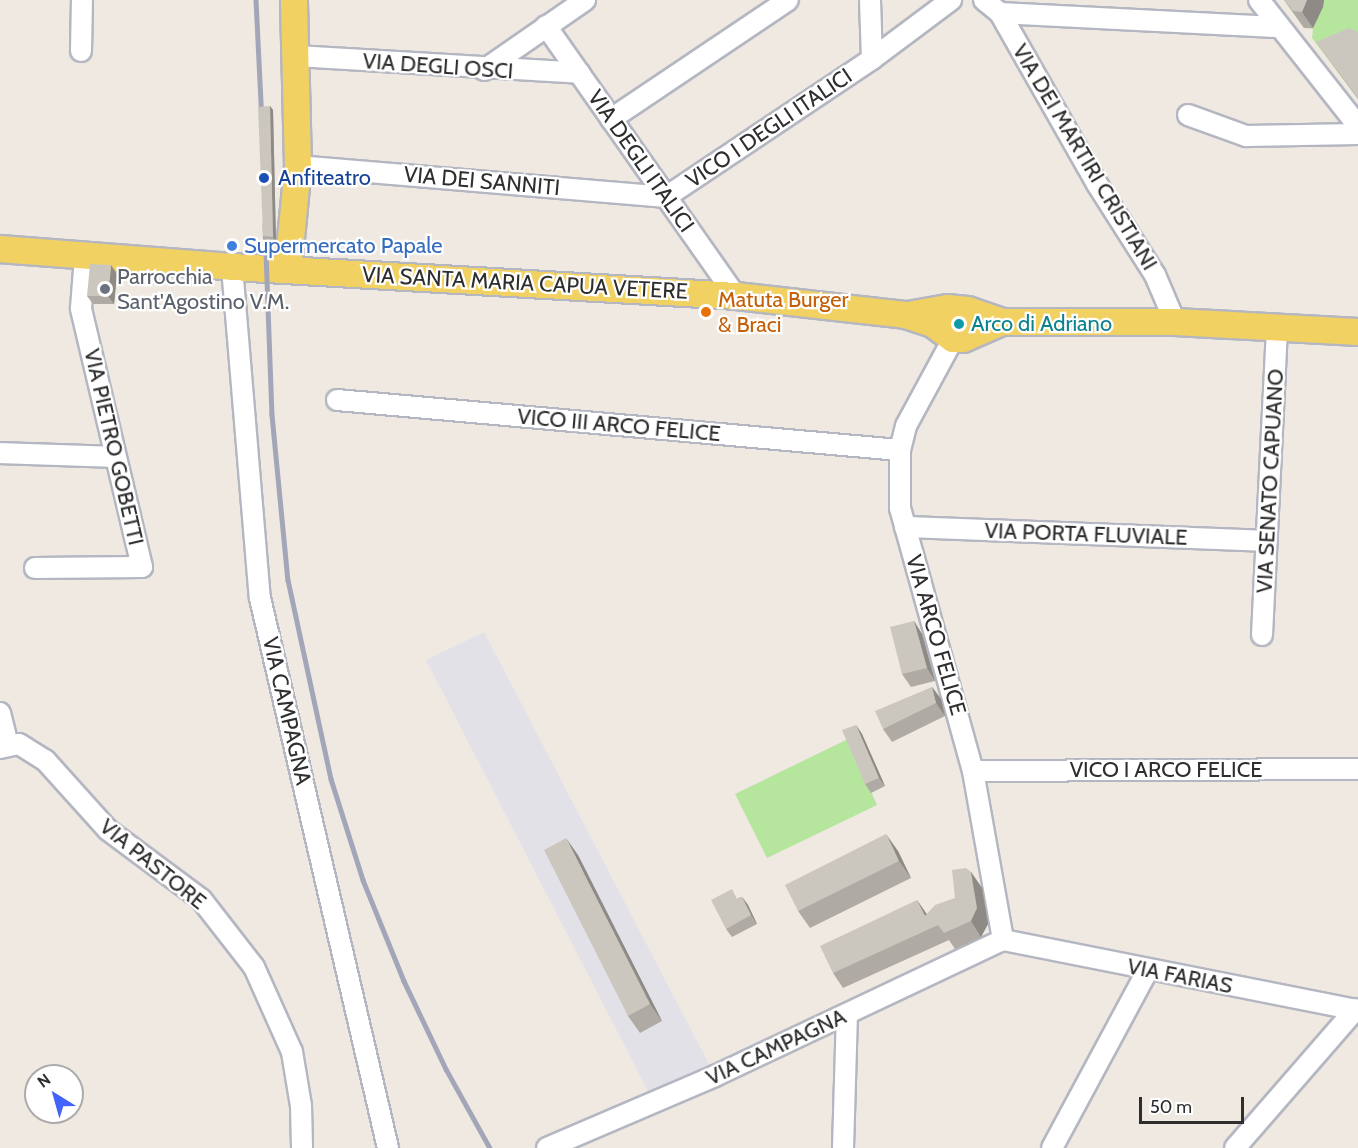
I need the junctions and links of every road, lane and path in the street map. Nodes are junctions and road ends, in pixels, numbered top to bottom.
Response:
1 (82, 0) edge
2 (294, 0) edge
3 (585, 0) edge
4 (788, 0) edge
5 (870, 0) edge
6 (951, 0) edge
7 (984, 0) edge
8 (1259, 0) edge
9 (1000, 13) junction
10 (546, 26) junction
11 (1280, 27) junction
12 (81, 51) dead end
13 (296, 56) junction
14 (872, 59) junction
15 (484, 70) junction
16 (579, 73) junction
17 (1188, 115) dead end
18 (611, 118) junction
19 (1358, 126) edge
20 (1358, 134) edge
21 (298, 166) junction
22 (666, 197) junction
23 (0, 249) edge
24 (85, 256) junction
25 (232, 267) junction
26 (288, 270) junction
27 (736, 296) junction
28 (905, 315) junction
29 (1002, 322) junction
30 (1176, 322) junction
31 (1277, 328) junction
32 (1358, 332) edge
33 (953, 339) junction
34 (337, 400) dead end
35 (900, 450) junction
36 (0, 453) edge
37 (115, 457) junction
38 (905, 526) junction
39 (1266, 541) junction
40 (35, 568) dead end
41 (1262, 635) dead end
42 (0, 712) edge
43 (4, 746) edge
44 (1358, 769) edge
45 (973, 771) junction
46 (1003, 940) junction
47 (1148, 970) junction
48 (1357, 1009) edge
49 (847, 1014) junction
50 (302, 1148) edge
51 (388, 1148) edge
52 (547, 1148) edge
53 (843, 1148) edge
54 (1052, 1148) edge
55 (1235, 1148) edge

1 - 12 street
2 - 13 main road
3 - 10 street
4 - 18 street
5 - 14 street
6 - 14 street, VICO I DEGLI ITALICI
7 - 9 street, VIA DEI MARTIRI CRISTIANI
8 - 11 street
9 - 11 street
9 - 30 street, VIA DEI MARTIRI CRISTIANI
10 - 15 street
10 - 16 street, VIA DEGLI ITALICI
11 - 19 street
13 - 15 street, VIA DEGLI OSCI
13 - 21 main road
14 - 22 street, VICO I DEGLI ITALICI
15 - 16 street, VIA DEGLI OSCI
16 - 18 street, VIA DEGLI ITALICI
17 - 20 street
18 - 22 street, VIA DEGLI ITALICI
21 - 22 street, VIA DEI SANNITI
21 - 26 main road
22 - 27 street, VIA DEGLI ITALICI
23 - 24 main road, VIA SANTA MARIA CAPUA VETERE
24 - 25 main road, VIA SANTA MARIA CAPUA VETERE
24 - 37 street, VIA PIETRO GOBETTI
25 - 26 main road, VIA SANTA MARIA CAPUA VETERE
25 - 51 street, VIA CAMPAGNA
26 - 27 main road, VIA SANTA MARIA CAPUA VETERE
27 - 28 main road, VIA SANTA MARIA CAPUA VETERE
28 - 29 main road
28 - 33 main road
29 - 30 main road
29 - 33 main road
30 - 31 main road
31 - 32 main road
31 - 39 street, VIA SENATO CAPUANO
33 - 35 street, VIA ARCO FELICE
34 - 35 street, VICO III ARCO FELICE
35 - 38 street, VIA ARCO FELICE
36 - 37 street
37 - 40 street, VIA PIETRO GOBETTI
38 - 39 street, VIA PORTA FLUVIALE
38 - 45 street, VIA ARCO FELICE
39 - 41 street, VIA SENATO CAPUANO
42 - 43 street
43 - 50 street, VIA PASTORE
44 - 45 street, VICO I ARCO FELICE
45 - 46 street, VIA ARCO FELICE
46 - 47 street, VIA FARIAS
46 - 49 street, VIA CAMPAGNA
47 - 48 street, VIA FARIAS
47 - 54 street
48 - 55 street
49 - 52 street, VIA CAMPAGNA
49 - 53 street

